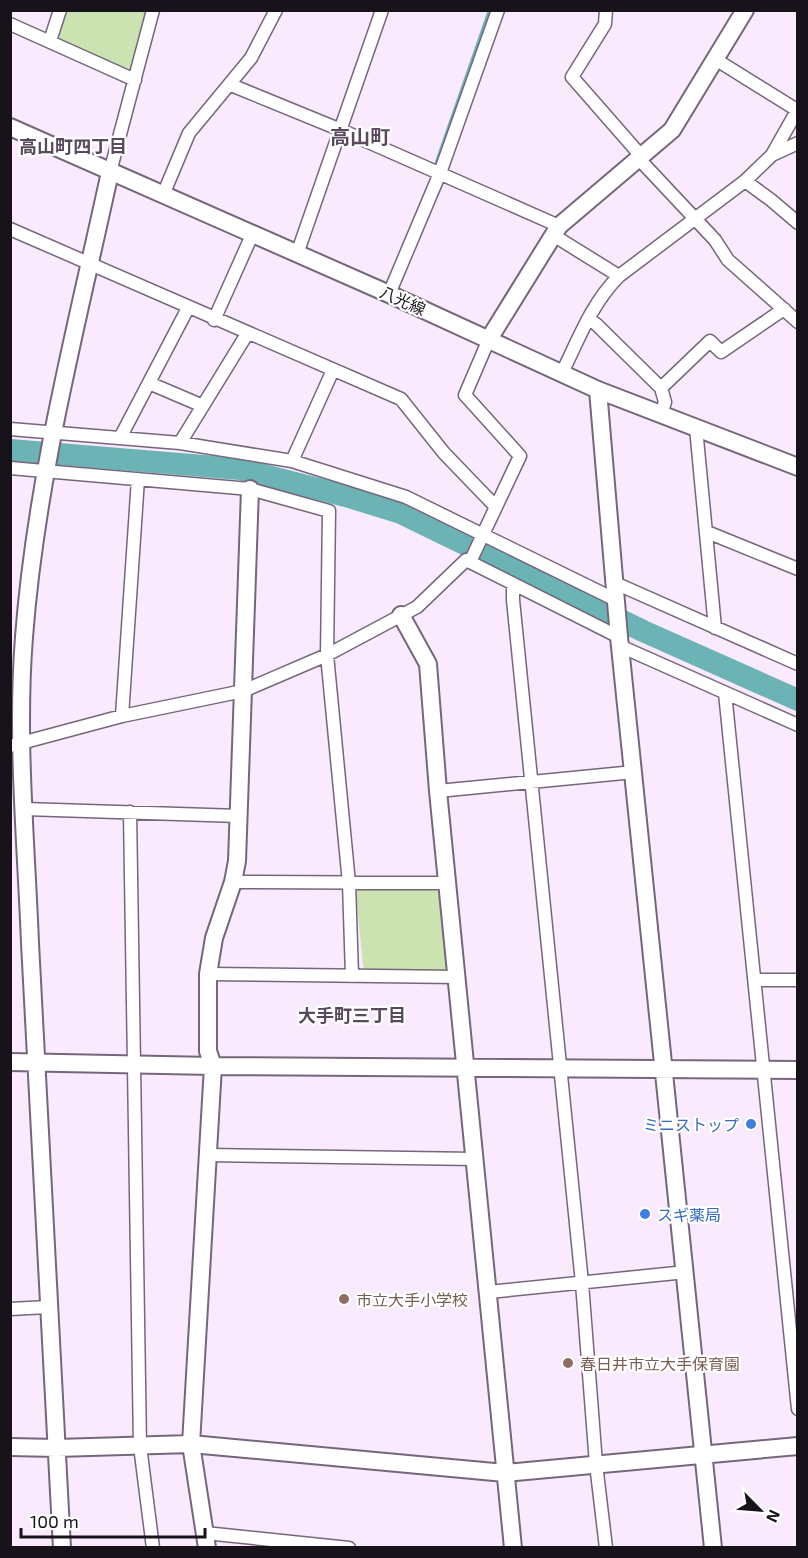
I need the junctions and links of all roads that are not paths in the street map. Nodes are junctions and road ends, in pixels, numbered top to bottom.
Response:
1 (60, 10) edge
2 (153, 10) edge
3 (276, 10) edge
4 (382, 10) edge
5 (498, 10) edge
6 (606, 10) edge
7 (745, 10) edge
8 (10, 24) edge
9 (50, 41) junction
10 (715, 59) junction
11 (135, 80) junction
12 (231, 85) junction
13 (797, 110) edge
14 (10, 127) edge
15 (341, 130) junction
16 (795, 147) edge
17 (772, 155) junction
18 (641, 158) junction
19 (110, 172) junction
20 (440, 173) junction
21 (745, 181) junction
22 (163, 195) junction
23 (694, 218) junction
24 (798, 223) edge
25 (10, 230) edge
26 (556, 231) junction
27 (252, 235) junction
28 (297, 254) junction
29 (90, 265) junction
30 (619, 276) junction
31 (389, 294) junction
32 (188, 308) junction
33 (784, 309) junction
34 (588, 319) junction
35 (214, 320) junction
36 (798, 322) edge
37 (247, 334) junction
38 (489, 339) junction
39 (333, 370) junction
40 (562, 373) junction
41 (149, 383) junction
42 (661, 388) junction
43 (598, 390) junction
44 (203, 406) junction
45 (661, 414) junction
46 (696, 428) junction
47 (10, 429) edge
48 (52, 436) junction
49 (120, 438) junction
50 (180, 443) junction
51 (292, 461) junction
52 (798, 467) edge
53 (10, 468) edge
54 (46, 468) junction
55 (138, 479) junction
56 (250, 489) junction
57 (496, 507) junction
58 (707, 532) junction
59 (482, 538) junction
60 (471, 559) junction
61 (798, 569) edge
62 (513, 584) junction
63 (615, 592) junction
64 (401, 615) junction
65 (715, 628) junction
66 (620, 642) junction
67 (327, 655) junction
68 (798, 664) edge
69 (243, 691) junction
70 (725, 693) junction
71 (122, 716) junction
72 (798, 724) edge
73 (16, 745) edge
74 (634, 772) junction
75 (531, 782) junction
76 (438, 791) junction
77 (25, 809) junction
78 (130, 812) junction
79 (238, 816) junction
80 (233, 882) junction
81 (349, 882) junction
82 (447, 883) junction
83 (208, 974) junction
84 (352, 976) junction
85 (458, 977) junction
86 (754, 980) junction
87 (798, 980) edge
88 (10, 1062) edge
89 (35, 1064) junction
90 (134, 1064) junction
91 (213, 1066) junction
92 (466, 1068) junction
93 (560, 1068) junction
94 (664, 1069) junction
95 (764, 1070) junction
96 (798, 1070) edge
97 (208, 1155) junction
98 (475, 1159) junction
99 (686, 1272) junction
100 (791, 1278) edge
101 (582, 1282) junction
102 (489, 1292) junction
103 (48, 1307) junction
104 (10, 1309) edge
105 (795, 1363) edge
106 (798, 1409) edge
107 (191, 1444) junction
108 (140, 1446) junction
109 (798, 1446) edge
110 (10, 1447) edge
111 (57, 1448) junction
112 (703, 1453) junction
113 (596, 1464) junction
114 (505, 1473) junction
115 (206, 1540) edge
116 (316, 1546) edge
117 (62, 1548) edge
118 (153, 1548) edge
119 (350, 1548) edge
120 (513, 1548) edge
121 (606, 1548) edge
122 (712, 1548) edge

1 - 9 street
2 - 11 street
3 - 12 street
4 - 15 street
5 - 20 street
6 - 18 street
7 - 10 street
8 - 9 street
9 - 11 street
10 - 13 street
10 - 18 street
11 - 19 street
12 - 15 street
12 - 22 street
13 - 17 street
14 - 19 street, 八光線
15 - 20 street
15 - 28 street
16 - 17 street
17 - 21 street
18 - 23 street
18 - 26 street
19 - 22 street, 八光線
19 - 29 street
20 - 26 street
20 - 31 street
21 - 23 street
21 - 24 street
22 - 27 street, 八光線
23 - 30 street
23 - 33 street
25 - 29 street
26 - 30 street
26 - 38 street
27 - 28 street, 八光線
27 - 35 street
28 - 31 street, 八光線
29 - 32 street
29 - 48 street
30 - 34 street
31 - 38 street, 八光線
32 - 35 street
32 - 41 street
33 - 36 street
33 - 42 street
34 - 40 street
34 - 42 street
35 - 37 street
37 - 39 street
37 - 44 street
38 - 40 street, 八光線
38 - 57 street
39 - 51 street
39 - 57 street
40 - 43 street, 八光線
41 - 44 street
41 - 49 street
42 - 45 street
43 - 45 street, 八光線
43 - 63 street
44 - 50 street
45 - 46 street, 八光線
46 - 52 street, 八光線
46 - 58 street
47 - 48 street
48 - 49 street
48 - 54 street
49 - 50 street
50 - 51 street
51 - 59 street
53 - 54 street
54 - 55 street
54 - 73 street
55 - 56 street
55 - 71 street
56 - 67 street
56 - 69 street
57 - 59 street
58 - 61 street
58 - 65 street
59 - 60 street
59 - 63 street
60 - 62 street
60 - 64 street
62 - 66 street
62 - 75 street
63 - 65 street
63 - 66 street
64 - 67 street
64 - 76 street
65 - 68 street
66 - 70 street
66 - 74 street
67 - 69 street
67 - 81 street
69 - 71 street
69 - 79 street
70 - 72 street
70 - 86 street
71 - 73 street
73 - 77 street
74 - 75 street
74 - 94 street
75 - 76 street
75 - 93 street
76 - 82 street
77 - 78 street
77 - 89 street
78 - 79 street
78 - 90 street
79 - 80 street
80 - 81 street
80 - 83 street
81 - 82 street
81 - 84 street
82 - 85 street
83 - 84 street
83 - 91 street
84 - 85 street
85 - 92 street
86 - 87 street
86 - 95 street
88 - 89 street
89 - 90 street
89 - 103 street
90 - 91 street
90 - 108 street
91 - 92 street
91 - 97 street
92 - 93 street
92 - 98 street
93 - 94 street
93 - 101 street
94 - 95 street
94 - 99 street
95 - 96 street
95 - 100 street
97 - 98 street
97 - 107 street
98 - 102 street
99 - 101 street
99 - 112 street
100 - 105 street
101 - 102 street
101 - 113 street
102 - 114 street
103 - 104 street
103 - 111 street
105 - 106 street
107 - 108 street
107 - 114 street
107 - 115 street
108 - 111 street
108 - 118 street
109 - 112 street
110 - 111 street
111 - 117 street
112 - 113 street
112 - 122 street
113 - 114 street
113 - 121 street
114 - 120 street
115 - 116 street
116 - 119 street

